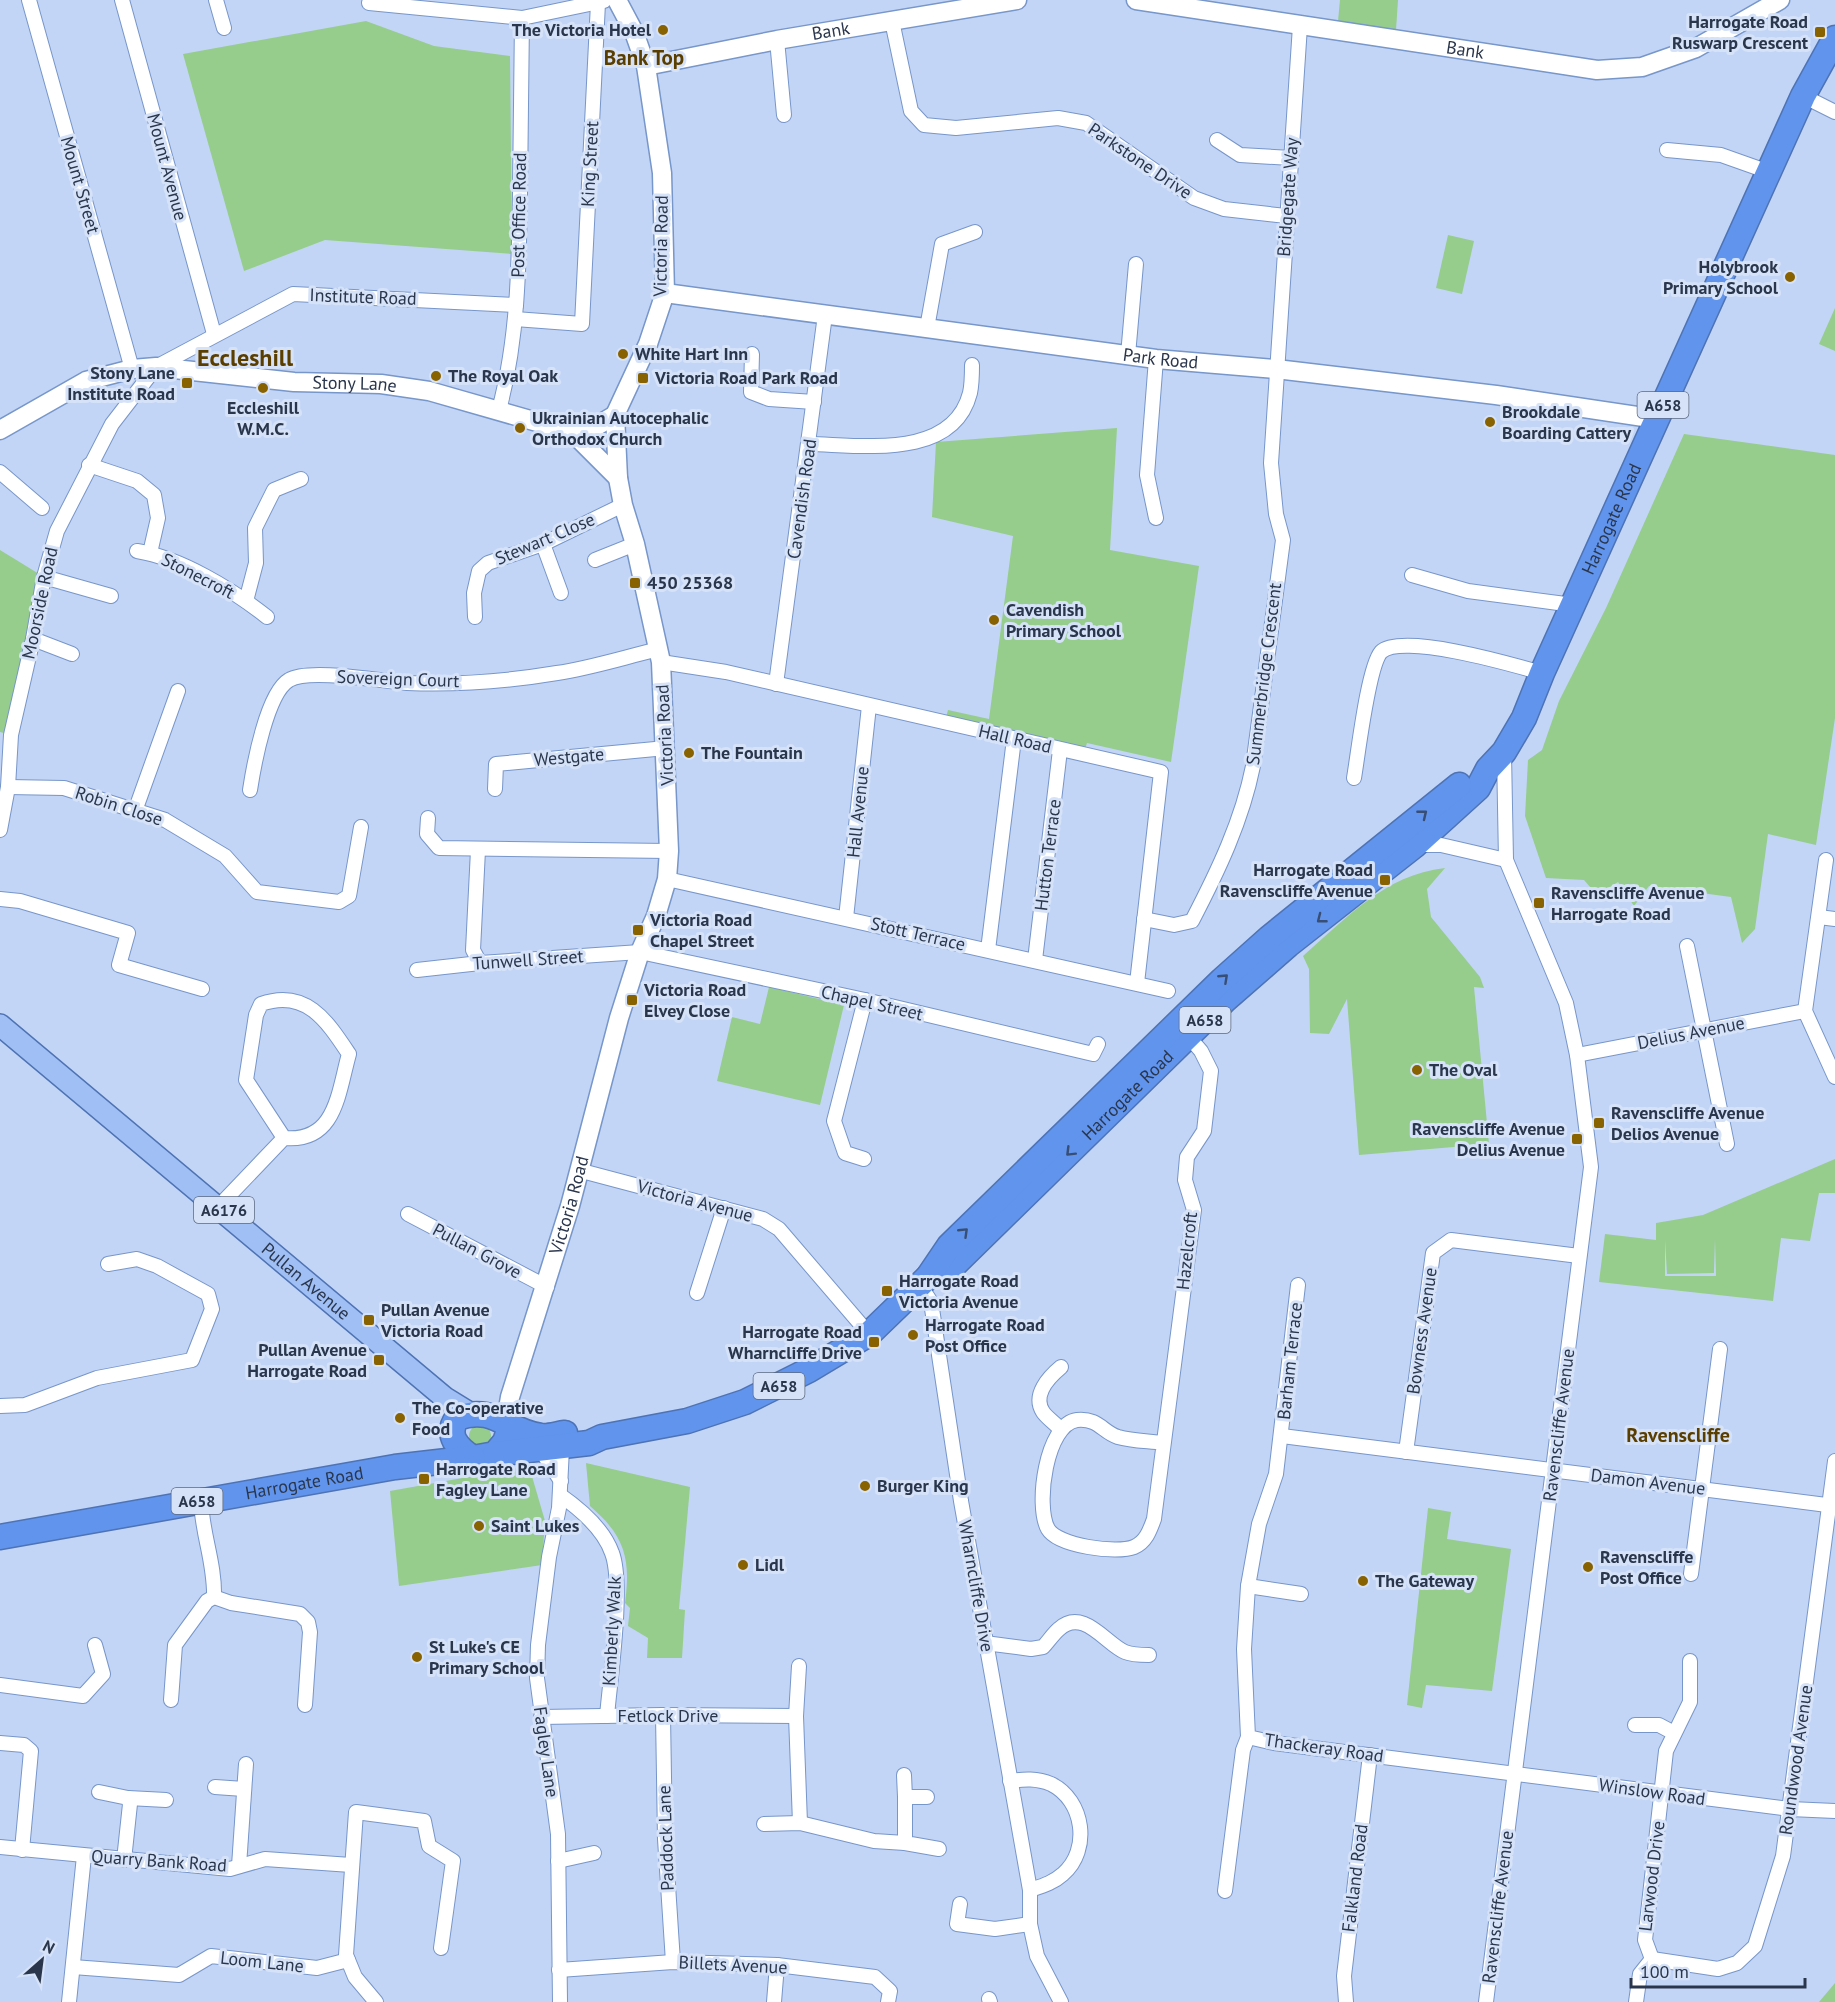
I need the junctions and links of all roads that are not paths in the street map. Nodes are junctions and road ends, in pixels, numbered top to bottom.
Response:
1 (29, 0) edge
2 (122, 0) edge
3 (216, 0) edge
4 (617, 0) edge
5 (1017, 0) edge
6 (1136, 0) edge
7 (1780, 0) edge
8 (603, 2) edge
9 (369, 3) dead end
10 (1178, 3) edge
11 (522, 18) junction
12 (892, 21) junction
13 (1300, 26) junction
14 (224, 28) dead end
15 (1835, 38) edge
16 (777, 40) junction
17 (646, 66) junction
18 (1803, 96) junction
19 (1835, 112) edge
20 (784, 115) dead end
21 (1217, 140) dead end
22 (1667, 150) dead end
23 (1290, 158) junction
24 (1769, 172) junction
25 (1286, 216) junction
26 (975, 232) dead end
27 (1136, 264) dead end
28 (664, 293) junction
29 (516, 312) junction
30 (825, 315) junction
31 (582, 324) joint
32 (927, 328) junction
33 (214, 334) junction
34 (752, 354) dead end
35 (1128, 355) junction
36 (1156, 359) junction
37 (972, 365) dead end
38 (156, 367) junction
39 (132, 369) junction
40 (1276, 369) junction
41 (814, 402) junction
42 (499, 410) junction
43 (615, 415) junction
44 (1657, 419) junction
45 (0, 430) edge
46 (572, 432) junction
47 (809, 444) junction
48 (89, 465) junction
49 (0, 472) edge
50 (618, 477) junction
51 (301, 479) dead end
52 (623, 505) junction
53 (42, 508) dead end
54 (1156, 518) dead end
55 (543, 544) junction
56 (634, 544) junction
57 (595, 560) dead end
58 (1412, 575) dead end
59 (44, 577) junction
60 (561, 593) dead end
61 (111, 596) dead end
62 (246, 601) junction
63 (1573, 605) junction
64 (267, 617) dead end
65 (475, 617) dead end
66 (33, 639) junction
67 (72, 654) dead end
68 (660, 656) junction
69 (1542, 673) junction
70 (776, 684) junction
71 (178, 691) dead end
72 (869, 706) junction
73 (5, 733) edge
74 (1014, 740) junction
75 (666, 748) junction
76 (1060, 750) junction
77 (1496, 761) junction
78 (1354, 778) dead end
79 (8, 787) junction
80 (250, 789) dead end
81 (495, 789) dead end
82 (135, 811) junction
83 (428, 818) dead end
84 (361, 827) dead end
85 (0, 830) edge
86 (1386, 841) junction
87 (1414, 846) junction
88 (478, 850) junction
89 (669, 851) junction
90 (1506, 860) junction
91 (1826, 860) dead end
92 (668, 879) junction
93 (0, 899) edge
94 (1819, 917) junction
95 (846, 918) junction
96 (1144, 919) junction
97 (1835, 919) edge
98 (1687, 946) dead end
99 (988, 950) junction
100 (640, 952) junction
101 (1035, 960) junction
102 (480, 963) junction
103 (417, 970) dead end
104 (1137, 983) junction
105 (202, 989) dead end
106 (1168, 991) dead end
107 (865, 1000) junction
108 (1805, 1011) junction
109 (0, 1024) edge
110 (1705, 1029) junction
111 (1188, 1036) junction
112 (1098, 1044) dead end
113 (1577, 1055) junction
114 (1835, 1077) edge
115 (284, 1138) junction
116 (1727, 1144) dead end
117 (864, 1159) dead end
118 (578, 1170) junction
119 (219, 1206) junction
120 (724, 1208) junction
121 (408, 1214) dead end
122 (1579, 1256) junction
123 (108, 1264) dead end
124 (924, 1281) junction
125 (1298, 1285) dead end
126 (547, 1287) junction
127 (697, 1293) dead end
128 (869, 1334) junction
129 (1720, 1349) dead end
130 (1061, 1366) dead end
131 (0, 1406) edge
132 (475, 1417) junction
133 (1060, 1429) junction
134 (1282, 1436) junction
135 (552, 1443) junction
136 (1163, 1443) junction
137 (1406, 1452) junction
138 (484, 1456) junction
139 (1835, 1461) edge
140 (395, 1467) junction
141 (1554, 1470) junction
142 (560, 1488) junction
143 (1703, 1489) junction
144 (201, 1501) junction
145 (1832, 1505) edge
146 (0, 1537) edge
147 (1691, 1574) dead end
148 (1248, 1586) junction
149 (1301, 1594) dead end
150 (214, 1597) junction
151 (986, 1643) junction
152 (95, 1645) dead end
153 (1149, 1655) dead end
154 (1690, 1661) dead end
155 (799, 1666) dead end
156 (0, 1685) edge
157 (171, 1700) dead end
158 (305, 1705) dead end
159 (663, 1715) junction
160 (607, 1716) junction
161 (796, 1716) junction
162 (541, 1717) junction
163 (1635, 1725) dead end
164 (1674, 1733) junction
165 (1248, 1737) junction
166 (0, 1743) edge
167 (1370, 1755) junction
168 (246, 1764) dead end
169 (1515, 1773) junction
170 (904, 1775) dead end
171 (1010, 1781) junction
172 (215, 1787) dead end
173 (244, 1789) junction
174 (99, 1792) dead end
175 (1662, 1793) junction
176 (905, 1797) junction
177 (927, 1797) dead end
178 (128, 1798) junction
179 (166, 1800) dead end
180 (1790, 1809) junction
181 (1835, 1811) edge
182 (800, 1823) junction
183 (764, 1824) dead end
184 (905, 1843) junction
185 (0, 1847) edge
186 (939, 1849) dead end
187 (22, 1850) junction
188 (594, 1853) dead end
189 (84, 1856) junction
190 (124, 1860) junction
191 (558, 1861) junction
192 (351, 1865) junction
193 (239, 1866) junction
194 (1030, 1890) junction
195 (1225, 1891) dead end
196 (960, 1904) dead end
197 (1030, 1924) junction
198 (441, 1948) dead end
199 (1652, 1959) junction
200 (348, 1960) junction
201 (673, 1962) junction
202 (777, 1965) junction
203 (73, 1967) junction
204 (559, 1970) junction
205 (69, 2002) edge
206 (376, 2002) edge
207 (560, 2002) edge
208 (774, 2002) edge
209 (888, 2002) edge
210 (1060, 2002) edge
211 (1346, 2002) edge
212 (1486, 2002) edge
213 (1636, 2002) edge

1 - 39 street, Mount Street
2 - 33 street, Mount Avenue
3 - 14 street
4 - 17 street, Victoria Road
5 - 12 street, Bank
6 - 10 street, Bank
7 - 13 street, Bank
8 - 11 street
8 - 31 street, King Street
9 - 11 street
10 - 13 street, Bank
11 - 29 street, Post Office Road
12 - 16 street, Bank
12 - 25 street, Parkstone Drive
13 - 23 street, Bridgegate Way
15 - 18 highway, Harrogate Road / A658
16 - 17 street, Bank
16 - 20 street
17 - 28 street, Victoria Road
18 - 19 street
18 - 24 highway, Harrogate Road / A658
21 - 23 street
22 - 24 street
23 - 25 street, Bridgegate Way
24 - 44 highway, Harrogate Road / A658
25 - 40 street, Bridgegate Way
26 - 32 street
27 - 35 street
28 - 30 street, Park Road
28 - 43 street, Victoria Road
29 - 31 street, Institute Road
29 - 33 street, Institute Road
29 - 42 street, Post Office Road
30 - 32 street, Park Road
30 - 41 street, Cavendish Road
32 - 35 street, Park Road
33 - 38 street, Institute Road
34 - 41 street
35 - 36 street, Park Road
36 - 40 street, Park Road
36 - 54 street
37 - 47 street
38 - 39 street, Stony Lane
38 - 42 street, Stony Lane
38 - 48 street, Moorside Road
39 - 45 street, Stony Lane
40 - 44 street, Park Road
40 - 96 street, Summerbridge Crescent
41 - 47 street, Cavendish Road
42 - 46 street, Stony Lane
43 - 46 street
43 - 50 street, Victoria Road
44 - 63 highway, Harrogate Road / A658
46 - 50 street, Stony Lane
47 - 70 street, Cavendish Road
48 - 59 street, Moorside Road
48 - 62 street, Stonecroft
49 - 53 street
50 - 52 street, Victoria Road
51 - 62 street, Stonecroft
52 - 55 street, Stewart Close
52 - 56 street, Victoria Road
55 - 60 street
55 - 65 street, Stewart Close
56 - 57 street
56 - 68 street, Victoria Road
58 - 63 street
59 - 61 street
59 - 66 street, Moorside Road
62 - 64 street, Stonecroft
63 - 69 highway, Harrogate Road / A658
66 - 67 street
66 - 73 street, Moorside Road
68 - 70 street, Hall Road
68 - 75 street, Victoria Road
68 - 80 street, Sovereign Court
69 - 77 highway, Harrogate Road / A658
69 - 78 street
70 - 72 street, Hall Road
71 - 82 street
72 - 74 street, Hall Road
72 - 95 street, Hall Avenue
73 - 79 street, Moorside Road
74 - 76 street, Hall Road
74 - 99 street
75 - 81 street, Westgate
75 - 89 street, Victoria Road
76 - 96 street, Hall Road
76 - 101 street, Hutton Terrace
86 -> 77 highway, Harrogate Road / A658
77 - 87 highway, Harrogate Road / A658
77 - 90 street, Ravenscliffe Avenue
79 - 82 street, Robin Close
79 - 85 street, Moorside Road
82 - 84 street, Robin Close
83 - 88 street
86 - 87 street
124 -> 86 highway, Harrogate Road / A658
87 - 90 street
87 -> 111 highway, Harrogate Road / A658
88 - 89 street
88 - 102 street
89 - 92 street, Victoria Road
90 - 113 street, Ravenscliffe Avenue
91 - 94 street
92 - 95 street, Stott Terrace
92 - 100 street, Victoria Road
93 - 105 street
94 - 97 street
94 - 108 street
95 - 99 street, Stott Terrace
96 - 104 street, Hall Road
98 - 110 street
99 - 101 street, Stott Terrace
100 - 102 street, Tunwell Street
100 - 107 street, Chapel Street
100 - 118 street, Victoria Road
101 - 104 street, Stott Terrace
102 - 103 street, Tunwell Street
104 - 106 street, Stott Terrace
107 - 112 street, Chapel Street
107 - 117 street
108 - 110 street, Delius Avenue
108 - 114 street
109 - 119 main road, Pullan Avenue / A6176
110 - 113 street, Delius Avenue
110 - 116 street
111 -> 124 highway, Harrogate Road / A658
111 - 136 street, Hazelcroft
113 - 122 street, Ravenscliffe Avenue
115 - 115 street
115 - 119 street
118 - 120 street, Victoria Avenue
118 - 126 street, Victoria Road
119 - 132 main road, Pullan Avenue / A6176
120 - 127 street
120 - 128 street, Victoria Avenue
121 - 126 street, Pullan Grove
122 - 137 street, Bowness Avenue
122 - 141 street, Ravenscliffe Avenue
123 - 131 street
124 - 128 highway, Harrogate Road / A658
124 - 151 street, Wharncliffe Drive
125 - 134 street, Barham Terrace
126 - 132 street, Victoria Road
128 - 135 highway, Harrogate Road / A658
129 - 143 street
130 - 133 street
132 - 135 highway, Harrogate Road / A658
132 - 138 highway
132 - 138 highway
132 - 140 highway, A658
133 - 136 street
133 - 136 street, Hazelcroft
134 - 137 street, Damon Avenue
134 - 148 street, Thackeray Road
135 - 138 highway, Harrogate Road / A658
135 - 142 street, Fagley Lane
135 - 142 street, Kimberly Walk
137 - 141 street, Damon Avenue
138 - 140 highway, A658
139 - 145 street, Roundwood Avenue
140 - 144 highway, Harrogate Road / A658
141 - 143 street, Damon Avenue
141 - 169 street, Ravenscliffe Avenue
142 - 160 street, Kimberly Walk
142 - 162 street, Fagley Lane
143 - 145 street, Damon Avenue
143 - 147 street
144 - 146 highway, Harrogate Road / A658
144 - 150 street
145 - 180 street, Roundwood Avenue
148 - 149 street
148 - 165 street, Thackeray Road
150 - 157 street
150 - 158 street
151 - 153 street
151 - 171 street, Wharncliffe Drive
152 - 156 street
154 - 164 street, Larwood Drive
155 - 161 street
159 - 160 street, Fetlock Drive
159 - 161 street, Fetlock Drive
159 - 201 street, Paddock Lane
160 - 162 street, Fetlock Drive
161 - 182 street
162 - 191 street, Fagley Lane
163 - 164 street
164 - 175 street, Larwood Drive
165 - 167 street, Thackeray Road
165 - 195 street
166 - 187 street
167 - 169 street, Thackeray Road
167 - 211 street, Falkland Road
168 - 173 street
169 - 175 street, Winslow Road
169 - 212 street, Ravenscliffe Avenue
170 - 176 street
171 - 194 street, Wharncliffe Drive
171 - 194 street
172 - 173 street
173 - 193 street
174 - 178 street
175 - 180 street, Winslow Road
175 - 199 street, Larwood Drive
176 - 177 street
176 - 184 street
178 - 179 street
178 - 190 street
180 - 181 street, Winslow Road
180 - 199 street, Roundwood Avenue
182 - 183 street
182 - 184 street
184 - 186 street
185 - 187 street, Quarry Bank Road
187 - 189 street, Quarry Bank Road
188 - 191 street
189 - 190 street, Quarry Bank Road
189 - 203 street
190 - 193 street, Quarry Bank Road
191 - 204 street, Fagley Lane
192 - 193 street, Quarry Bank Road
192 - 198 street
192 - 200 street
194 - 197 street, Wharncliffe Drive
196 - 197 street
197 - 210 street, Wharncliffe Drive
199 - 213 street
200 - 203 street, Loom Lane
200 - 206 street
201 - 202 street, Billets Avenue
201 - 204 street, Billets Avenue
202 - 208 street
202 - 209 street, Billets Avenue
203 - 205 street
204 - 207 street, Fagley Lane

